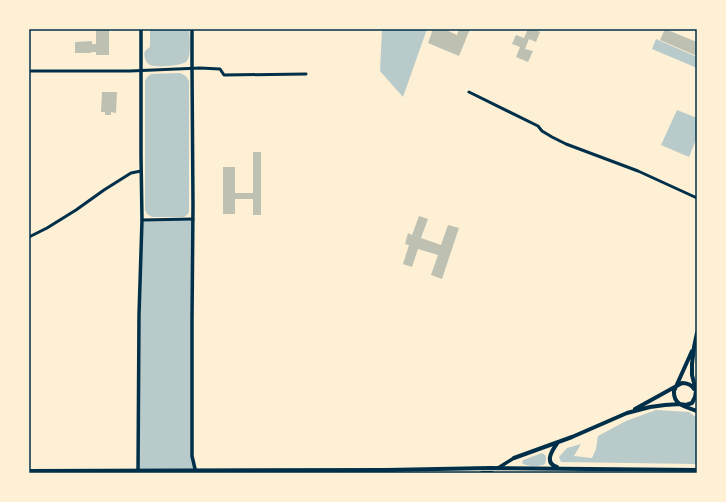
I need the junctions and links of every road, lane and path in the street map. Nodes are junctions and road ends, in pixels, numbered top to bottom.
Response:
1 (142, 29) edge
2 (192, 29) edge
3 (192, 68) junction
4 (142, 70) junction
5 (29, 71) edge
6 (306, 74) dead end
7 (469, 92) dead end
8 (141, 171) junction
9 (697, 198) edge
10 (193, 219) junction
11 (142, 220) junction
12 (29, 237) edge
13 (697, 333) edge
14 (694, 347) junction
15 (676, 386) junction
16 (696, 392) edge
17 (680, 404) junction
18 (697, 411) edge
19 (627, 413) junction
20 (558, 442) junction
21 (514, 458) joint
22 (498, 468) junction
23 (561, 469) junction
24 (697, 470) edge
25 (29, 471) edge
26 (138, 472) edge
27 (196, 472) edge
28 (482, 473) edge
29 (492, 473) edge

1 - 4 street
2 - 3 street
3 - 4 street
3 - 6 street
3 - 10 street
4 - 5 street
4 - 8 street
7 - 9 street
8 - 11 street
8 - 12 street
10 - 11 street
10 - 27 street
11 - 26 street
13 - 14 main road
14 - 15 main road
14 - 16 main road
15 - 16 main road
15 - 17 main road
15 - 19 main road
16 - 17 main road
17 - 18 main road
17 - 19 main road
19 - 20 main road
20 - 21 main road
20 - 23 main road
21 - 22 street
22 - 23 main road
22 - 27 main road
23 - 24 main road
25 - 26 main road
26 - 27 main road
28 - 29 main road

